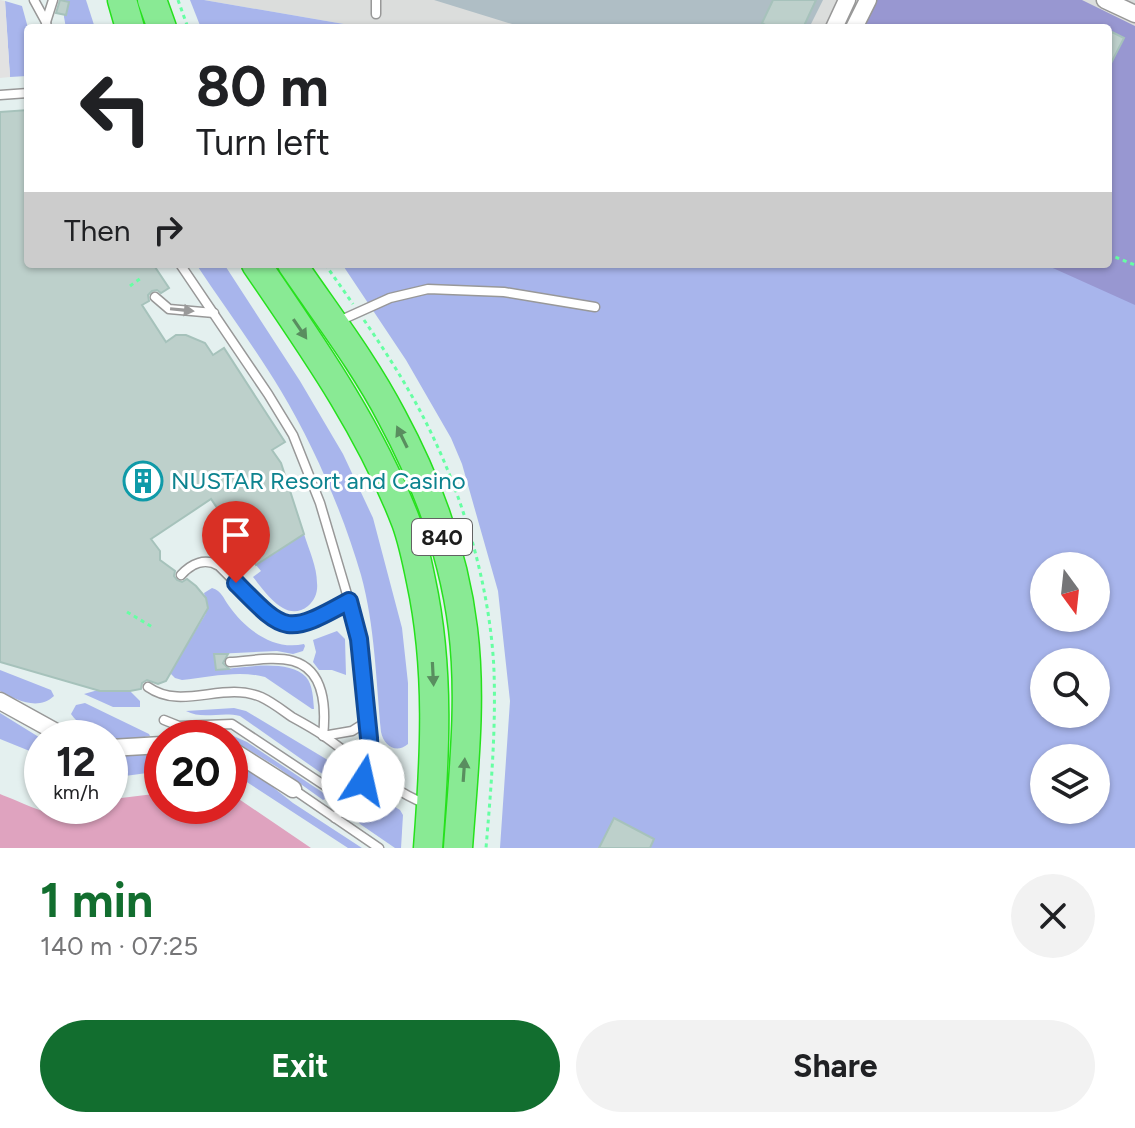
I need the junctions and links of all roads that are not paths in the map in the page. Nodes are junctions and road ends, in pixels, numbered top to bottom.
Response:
1 (34, 0) edge
2 (53, 0) edge
3 (122, 0) edge
4 (152, 0) edge
5 (376, 0) edge
6 (847, 0) edge
7 (868, 0) edge
8 (1105, 0) edge
9 (376, 14) dead end
10 (1135, 14) edge
11 (46, 24) edge
12 (46, 24) edge
13 (129, 24) edge
14 (161, 24) edge
15 (836, 24) edge
16 (856, 24) edge
17 (24, 93) edge
18 (0, 95) edge
19 (183, 268) edge
20 (259, 268) edge
21 (295, 268) edge
22 (155, 297) dead end
23 (595, 307) dead end
24 (214, 313) junction
25 (333, 323) junction
26 (181, 575) dead end
27 (349, 601) junction
28 (230, 662) dead end
29 (148, 687) dead end
30 (0, 701) edge
31 (34, 720) edge
32 (368, 721) junction
33 (248, 735) edge
34 (323, 736) junction
35 (248, 760) edge
36 (368, 769) junction
37 (293, 789) joint
38 (348, 801) junction
39 (431, 806) junction
40 (335, 818) junction
41 (379, 848) edge
42 (428, 848) edge
43 (458, 848) edge

1 - 11 lane
2 - 12 lane
3 - 13 highway
4 - 14 highway
5 - 9 lane
6 - 15 street
7 - 16 street
8 - 10 street
17 - 18 lane
19 - 24 lane
20 -> 39 highway, 840
21 - 25 highway, 840
22 -> 24 lane
23 - 25 lane
24 - 27 lane
43 -> 25 highway, 840
26 - 27 lane
27 - 32 lane
28 - 34 lane
29 - 34 lane
30 - 31 street
32 - 34 lane
32 - 36 lane
33 - 38 lane
34 - 36 lane
35 - 37 street
36 - 38 lane
36 - 39 lane
37 - 40 lane
38 - 40 lane
39 - 42 highway, 840
40 - 41 lane

